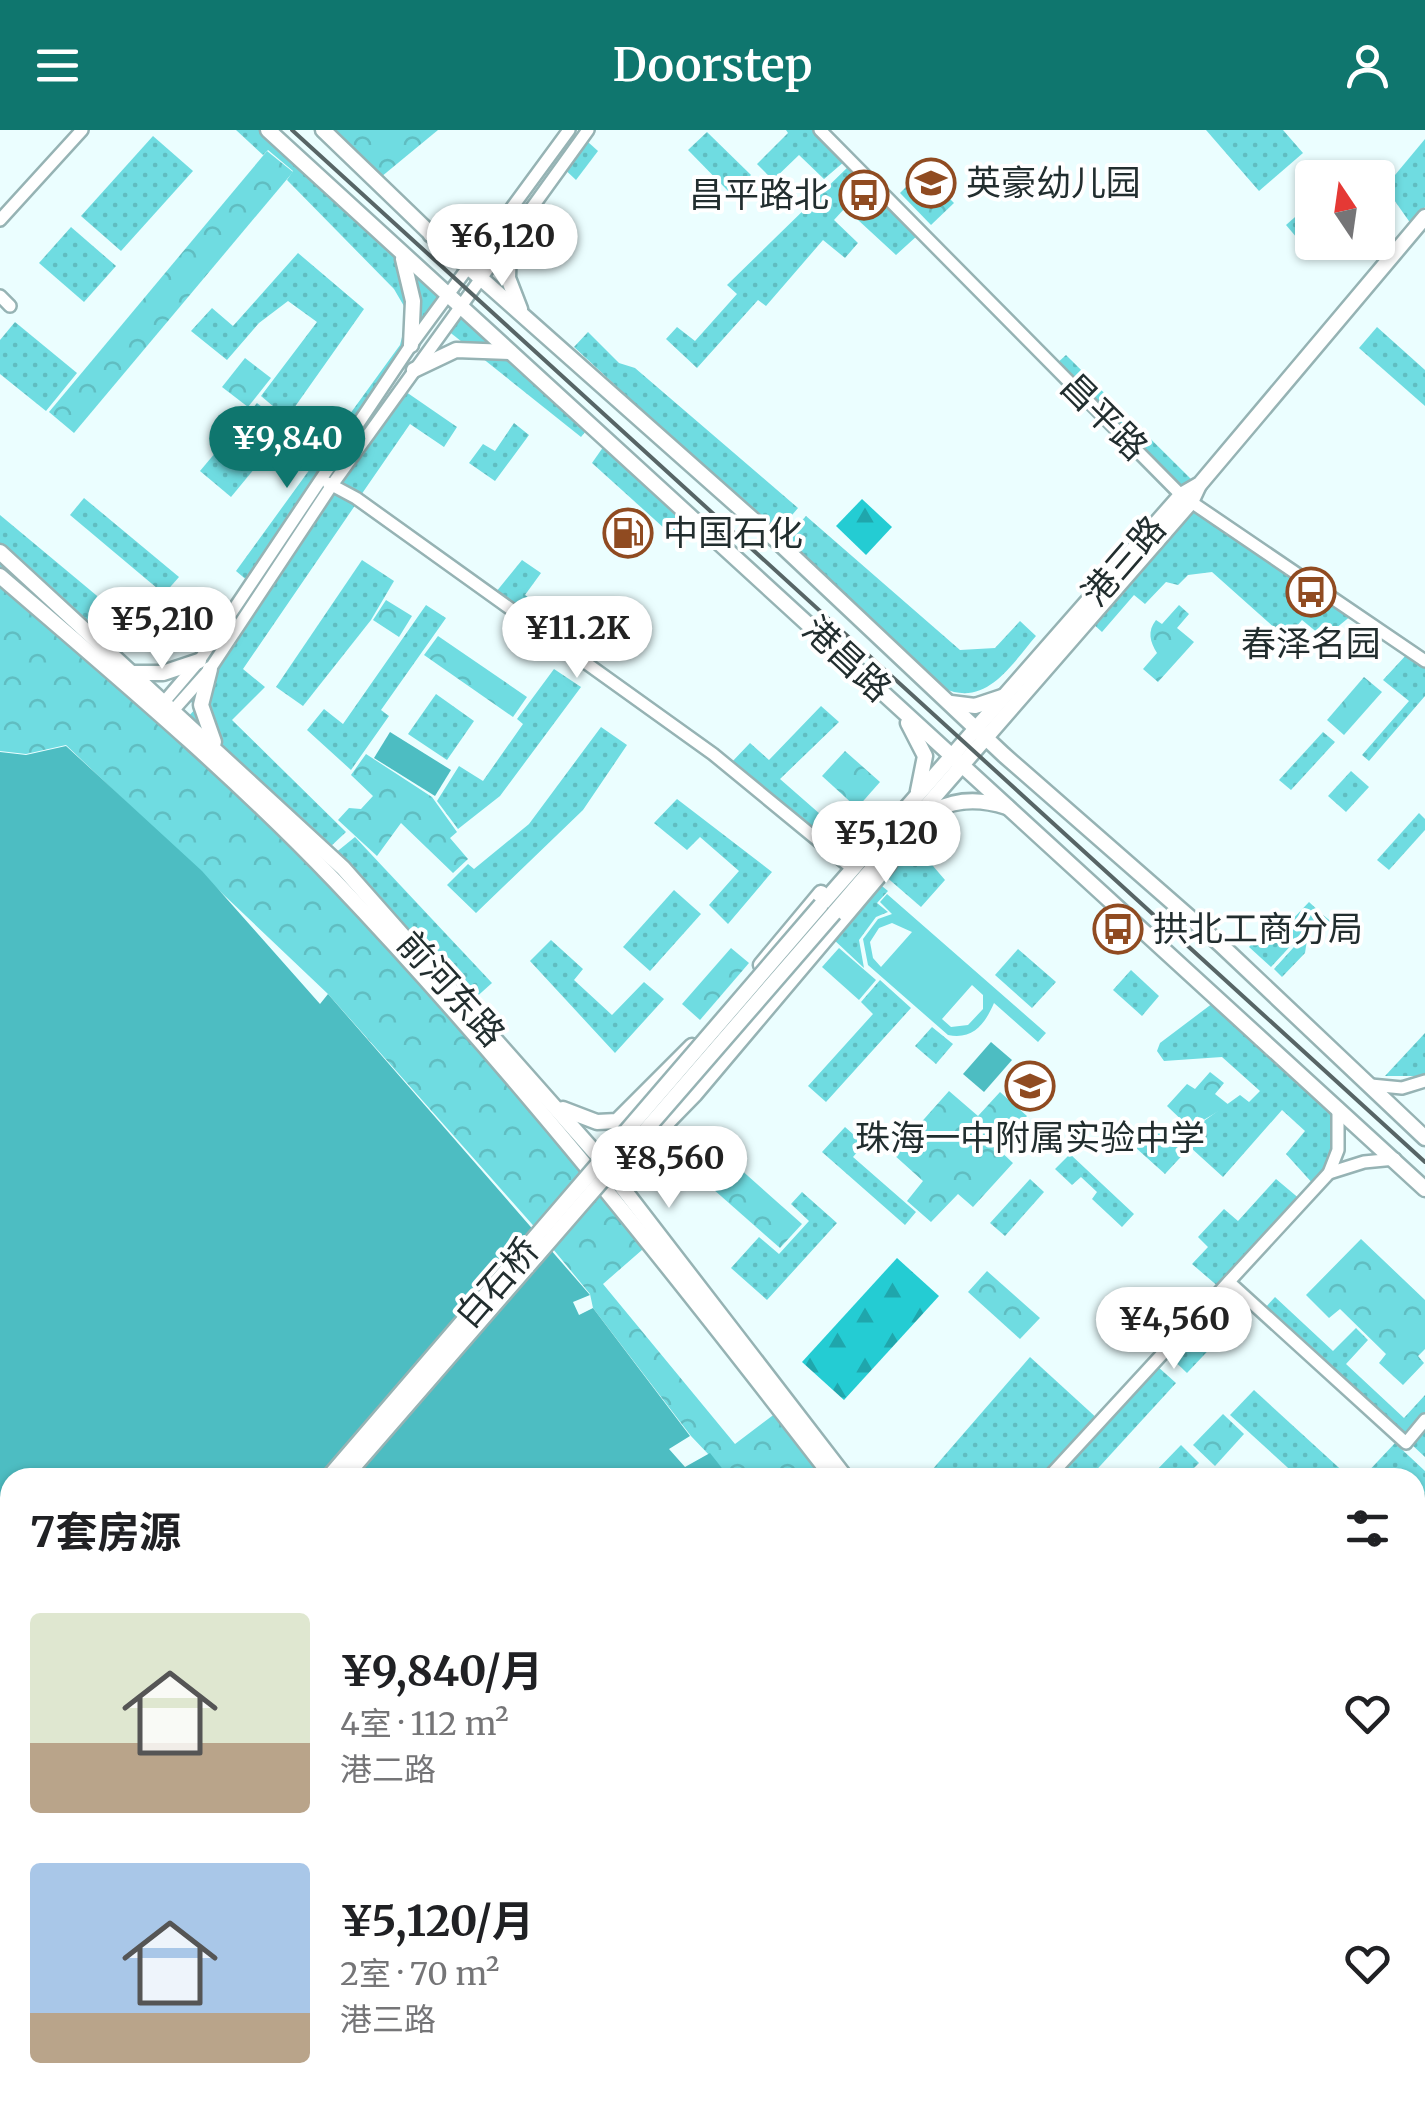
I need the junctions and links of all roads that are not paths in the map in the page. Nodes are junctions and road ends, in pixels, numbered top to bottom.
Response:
1 (82, 130) edge
2 (268, 130) edge
3 (323, 130) edge
4 (569, 130) edge
5 (588, 130) edge
6 (820, 130) edge
7 (1425, 217) edge
8 (0, 220) edge
9 (504, 222) junction
10 (430, 234) junction
11 (509, 244) junction
12 (403, 259) junction
13 (469, 267) junction
14 (483, 280) junction
15 (447, 298) junction
16 (461, 310) junction
17 (522, 314) junction
18 (411, 345) junction
19 (511, 352) junction
20 (414, 370) junction
21 (326, 482) junction
22 (1186, 498) junction
23 (0, 552) edge
24 (0, 576) edge
25 (1425, 661) edge
26 (204, 665) junction
27 (133, 673) junction
28 (1011, 690) junction
29 (948, 702) junction
30 (897, 705) junction
31 (165, 710) junction
32 (981, 733) junction
33 (219, 752) junction
34 (957, 760) junction
35 (914, 801) junction
36 (1012, 809) junction
37 (899, 828) junction
38 (848, 864) junction
39 (828, 909) junction
40 (1425, 1081) edge
41 (1365, 1082) junction
42 (554, 1104) junction
43 (1338, 1108) junction
44 (1425, 1138) edge
45 (1394, 1159) junction
46 (1330, 1173) junction
47 (614, 1176) junction
48 (1425, 1189) edge
49 (1230, 1282) junction
50 (1425, 1420) edge
51 (337, 1468) edge
52 (353, 1468) edge
53 (825, 1468) edge
54 (838, 1468) edge
55 (1057, 1468) edge

1 - 8 street
2 - 12 main road, 港昌路
3 - 10 main road, 港昌路
4 - 9 street
5 - 11 street
6 - 22 street, 昌平路
7 - 22 main road
9 - 10 main road
9 - 13 street
10 - 13 main road, 港昌路
11 - 14 street
11 - 17 main road
12 - 15 main road, 港昌路
12 - 18 main road
13 - 14 main road, 港昌路
13 - 15 street
14 - 16 street
14 - 17 main road, 港昌路
15 - 16 main road, 港昌路
15 - 18 street
16 - 19 main road, 港昌路
16 - 20 street
17 - 29 main road, 港昌路
18 - 21 street
19 - 20 main road
19 - 30 main road, 港昌路
20 - 21 street
21 - 26 street
21 - 38 street
22 - 25 street, 昌平路
22 - 28 main road, 港三路
22 - 32 main road
23 - 27 main road, 前河东路
24 - 31 main road, 前河东路
26 - 27 main road
26 - 31 street
26 - 33 main road
27 - 31 main road, 前河东路
28 - 29 main road
28 - 32 main road, 港三路
29 - 32 main road, 港昌路
30 - 34 main road, 港昌路
30 - 35 main road
31 - 33 main road, 前河东路
31 - 53 main road, 前河东路
32 - 34 main road, 港三路
32 - 41 main road, 港昌路
33 - 42 main road, 前河东路
34 - 35 main road, 港三路
34 - 36 main road, 港昌路
34 - 37 main road
35 - 37 main road, 港三路
36 - 37 main road
36 - 43 main road, 港昌路
37 - 38 main road
37 - 39 main road
37 - 47 main road
38 - 42 main road
39 - 51 main road, 白石桥, bridge
39 - 52 main road, 白石桥, bridge
40 - 41 street
41 - 44 main road, 港昌路
42 - 47 main road, 前河东路
43 - 45 main road, 港昌路
43 - 46 street
45 - 46 street
45 - 48 main road, 港昌路
46 - 49 street
47 - 54 main road, 前河东路
49 - 50 street
49 - 55 street

